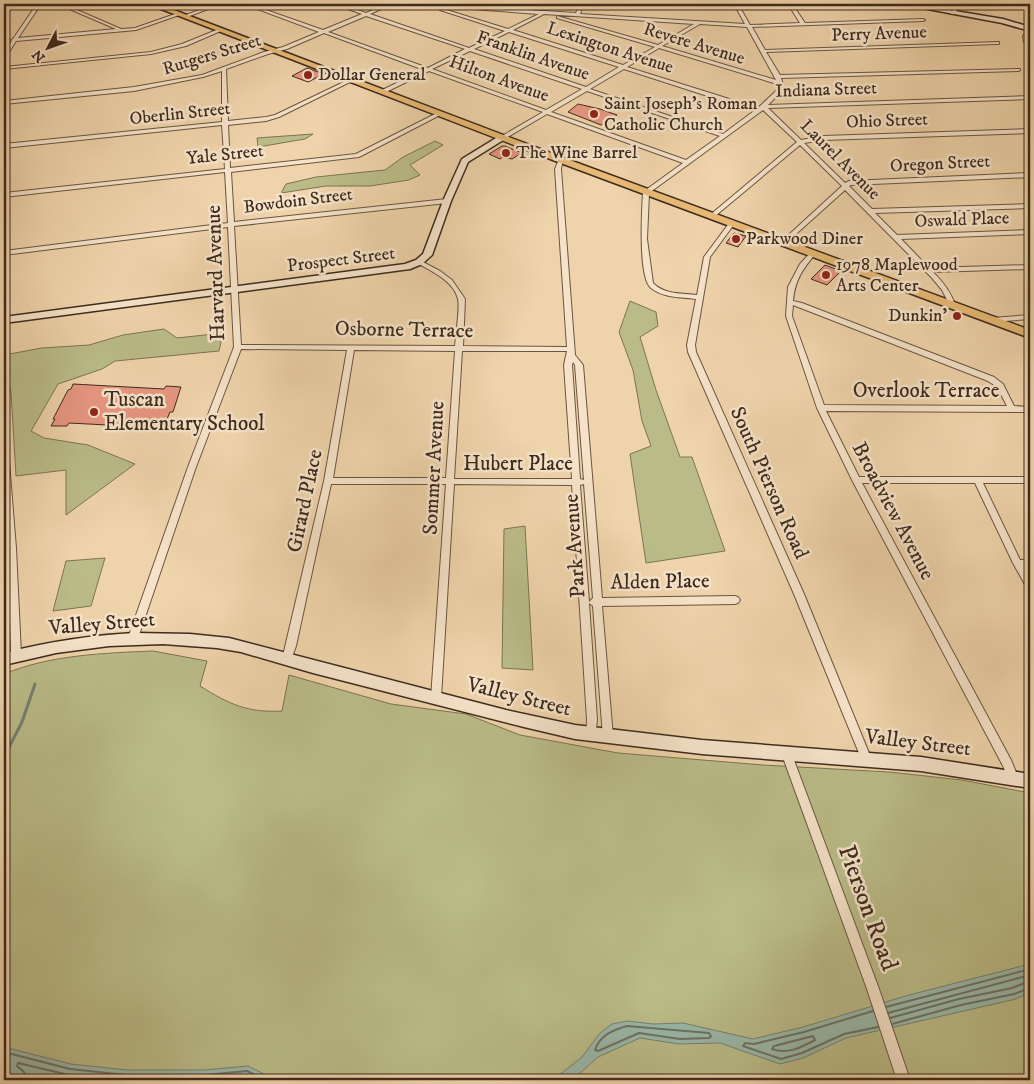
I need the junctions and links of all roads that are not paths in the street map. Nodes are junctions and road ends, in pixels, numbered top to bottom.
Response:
1 (39, 4) edge
2 (46, 4) edge
3 (60, 4) edge
4 (152, 4) edge
5 (219, 4) edge
6 (246, 4) edge
7 (336, 4) edge
8 (390, 4) edge
9 (428, 4) edge
10 (582, 4) edge
11 (736, 4) edge
12 (790, 4) edge
13 (904, 4) edge
14 (957, 4) edge
15 (543, 13) junction
16 (953, 13) junction
17 (366, 14) junction
18 (182, 15) junction
19 (577, 15) junction
20 (923, 20) dead end
21 (699, 23) junction
22 (804, 25) junction
23 (749, 26) junction
24 (121, 30) junction
25 (221, 30) junction
26 (508, 30) junction
27 (1030, 30) edge
28 (325, 32) junction
29 (13, 40) junction
30 (997, 43) dead end
31 (1030, 46) edge
32 (658, 48) junction
33 (470, 49) junction
34 (275, 50) junction
35 (762, 51) junction
36 (4, 56) edge
37 (624, 67) junction
38 (4, 68) edge
39 (429, 69) junction
40 (224, 70) junction
41 (1018, 70) dead end
42 (352, 80) junction
43 (779, 80) junction
44 (587, 89) junction
45 (382, 92) junction
46 (1030, 97) edge
47 (4, 102) edge
48 (760, 109) junction
49 (548, 112) junction
50 (439, 114) junction
51 (225, 123) junction
52 (1030, 131) edge
53 (722, 135) junction
54 (504, 138) junction
55 (801, 142) junction
56 (4, 146) edge
57 (562, 160) junction
58 (686, 162) junction
59 (228, 170) junction
60 (1030, 175) edge
61 (845, 186) junction
62 (646, 192) junction
63 (4, 195) edge
64 (446, 200) junction
65 (1030, 206) edge
66 (870, 211) junction
67 (712, 216) junction
68 (231, 224) junction
69 (732, 224) junction
70 (1030, 232) edge
71 (895, 237) junction
72 (784, 242) junction
73 (4, 253) edge
74 (813, 253) junction
75 (419, 262) junction
76 (1030, 267) edge
77 (926, 270) junction
78 (235, 290) junction
79 (699, 297) junction
80 (790, 302) junction
81 (952, 305) junction
82 (1030, 317) edge
83 (6, 320) edge
84 (992, 320) junction
85 (1030, 334) edge
86 (238, 347) junction
87 (351, 347) junction
88 (458, 349) junction
89 (571, 352) junction
90 (821, 408) junction
91 (1012, 408) junction
92 (1030, 409) edge
93 (4, 449) edge
94 (977, 479) junction
95 (856, 480) junction
96 (1030, 480) edge
97 (328, 481) junction
98 (451, 482) junction
99 (577, 482) junction
100 (588, 482) junction
101 (1017, 563) junction
102 (1030, 563) edge
103 (1030, 585) edge
104 (735, 600) dead end
105 (585, 602) junction
106 (596, 602) junction
107 (133, 638) junction
108 (10, 657) edge
109 (287, 660) junction
110 (436, 698) junction
111 (591, 735) junction
112 (608, 737) junction
113 (786, 752) junction
114 (866, 758) junction
115 (1012, 777) junction
116 (1030, 781) edge
117 (873, 988) joint
118 (904, 1080) edge

1 - 2 street
1 - 29 street
3 - 24 street
4 - 18 main road
5 - 18 street
6 - 28 street, Hilton Avenue
7 - 17 street, Franklin Avenue
8 - 17 street, Rutgers Street
9 - 15 street
9 - 26 street, Lexington Avenue
10 - 19 street
11 - 23 street
12 - 22 street
13 - 16 street
14 - 16 street
15 - 19 street
15 - 26 street
15 - 32 street, Revere Avenue
16 - 27 street
17 - 28 street, Rutgers Street
17 - 33 street, Franklin Avenue
18 - 24 street
18 - 25 main road
19 - 21 street
20 - 22 street
21 - 23 street
21 - 32 street, Prospect Street
22 - 23 street
23 - 35 street
24 - 29 street
25 - 34 main road
25 - 38 street
26 - 33 street
26 - 37 street, Lexington Avenue
27 - 31 street
28 - 34 street, Rutgers Street
28 - 39 street, Hilton Avenue
29 - 36 street
30 - 35 street, Perry Avenue
32 - 37 street, Prospect Street
32 - 43 street, Revere Avenue
33 - 39 street
33 - 44 street, Franklin Avenue
34 - 40 street, Rutgers Street
34 - 42 main road
35 - 43 street
37 - 44 street, Prospect Street
37 - 48 street, Lexington Avenue
39 - 45 street
39 - 49 street, Hilton Avenue
40 - 47 street, Rutgers Street
40 - 51 street, Harvard Avenue
41 - 43 street, Revere Avenue
42 - 45 main road
42 - 51 street, Oberlin Street
43 - 48 street
44 - 49 street, Prospect Street
44 - 53 street, Franklin Avenue
45 - 50 main road
46 - 48 street, Indiana Street
48 - 53 street, Indiana Street
48 - 55 street, Laurel Avenue
49 - 54 street, Prospect Street
49 - 58 street, Hilton Avenue
50 - 54 main road
50 - 59 street, Yale Street
51 - 56 street, Oberlin Street
51 - 59 street, Harvard Avenue
52 - 55 street, Ohio Street
53 - 58 street, Indiana Street
54 - 57 main road
54 - 64 street, Prospect Street
55 - 61 street, Laurel Avenue
55 - 67 street
57 - 62 main road
57 - 89 street, Park Avenue
58 - 62 street, Indiana Street
59 - 63 street, Yale Street
59 - 68 street, Harvard Avenue
60 - 61 street, Oregon Street
61 - 66 street, Laurel Avenue
61 - 72 street
62 - 67 main road
62 - 79 street
64 - 68 street, Bowdoin Street
64 - 75 street, Prospect Street
65 - 66 street
66 - 71 street, Laurel Avenue
67 - 69 main road
68 - 73 street, Bowdoin Street
68 - 78 street, Harvard Avenue
69 - 72 main road
69 - 79 street, South Pierson Road
70 - 71 street, Oswald Place
71 - 77 street, Laurel Avenue
72 - 74 main road
74 - 80 street, Broadview Avenue
74 - 81 main road
75 - 78 street, Prospect Street
75 - 88 street, Sommer Avenue
76 - 77 street
77 - 81 street, Laurel Avenue
78 - 83 street, Prospect Street
78 - 86 street, Harvard Avenue
79 - 114 street, South Pierson Road
80 - 90 street, Broadview Avenue
80 - 91 street
81 - 84 main road
82 - 84 street
84 - 85 main road
86 - 87 street, Osborne Terrace
86 - 107 street, Harvard Avenue
87 - 88 street, Osborne Terrace
87 - 97 street, Girard Place
88 - 89 street, Osborne Terrace
88 - 98 street, Sommer Avenue
89 - 99 street, Park Avenue
89 - 100 street, Park Avenue
90 - 91 street, Overlook Terrace
90 - 95 street, Broadview Avenue
91 - 92 street, Overlook Terrace
93 - 108 street
94 - 95 street
94 - 96 street
94 - 101 street
95 - 115 street, Broadview Avenue
97 - 98 street, Hubert Place
97 - 109 street, Girard Place
98 - 99 street, Hubert Place
98 - 110 street, Sommer Avenue
99 - 100 street, Hubert Place
99 - 105 street, Park Avenue
100 - 106 street, Park Avenue
101 - 102 street
101 - 103 street
104 - 106 street, Alden Place
105 - 106 street, Alden Place
105 - 111 street, Park Avenue
106 - 112 street, Park Avenue
107 - 108 street, Valley Street
107 - 109 street, Valley Street
109 - 110 street, Valley Street
110 - 111 street, Valley Street
111 - 112 street, Valley Street
112 - 113 street, Valley Street
113 - 114 street, Valley Street
113 - 117 street, Pierson Road
114 - 115 street, Valley Street
115 - 116 street, Valley Street
117 - 118 street, Pierson Road

